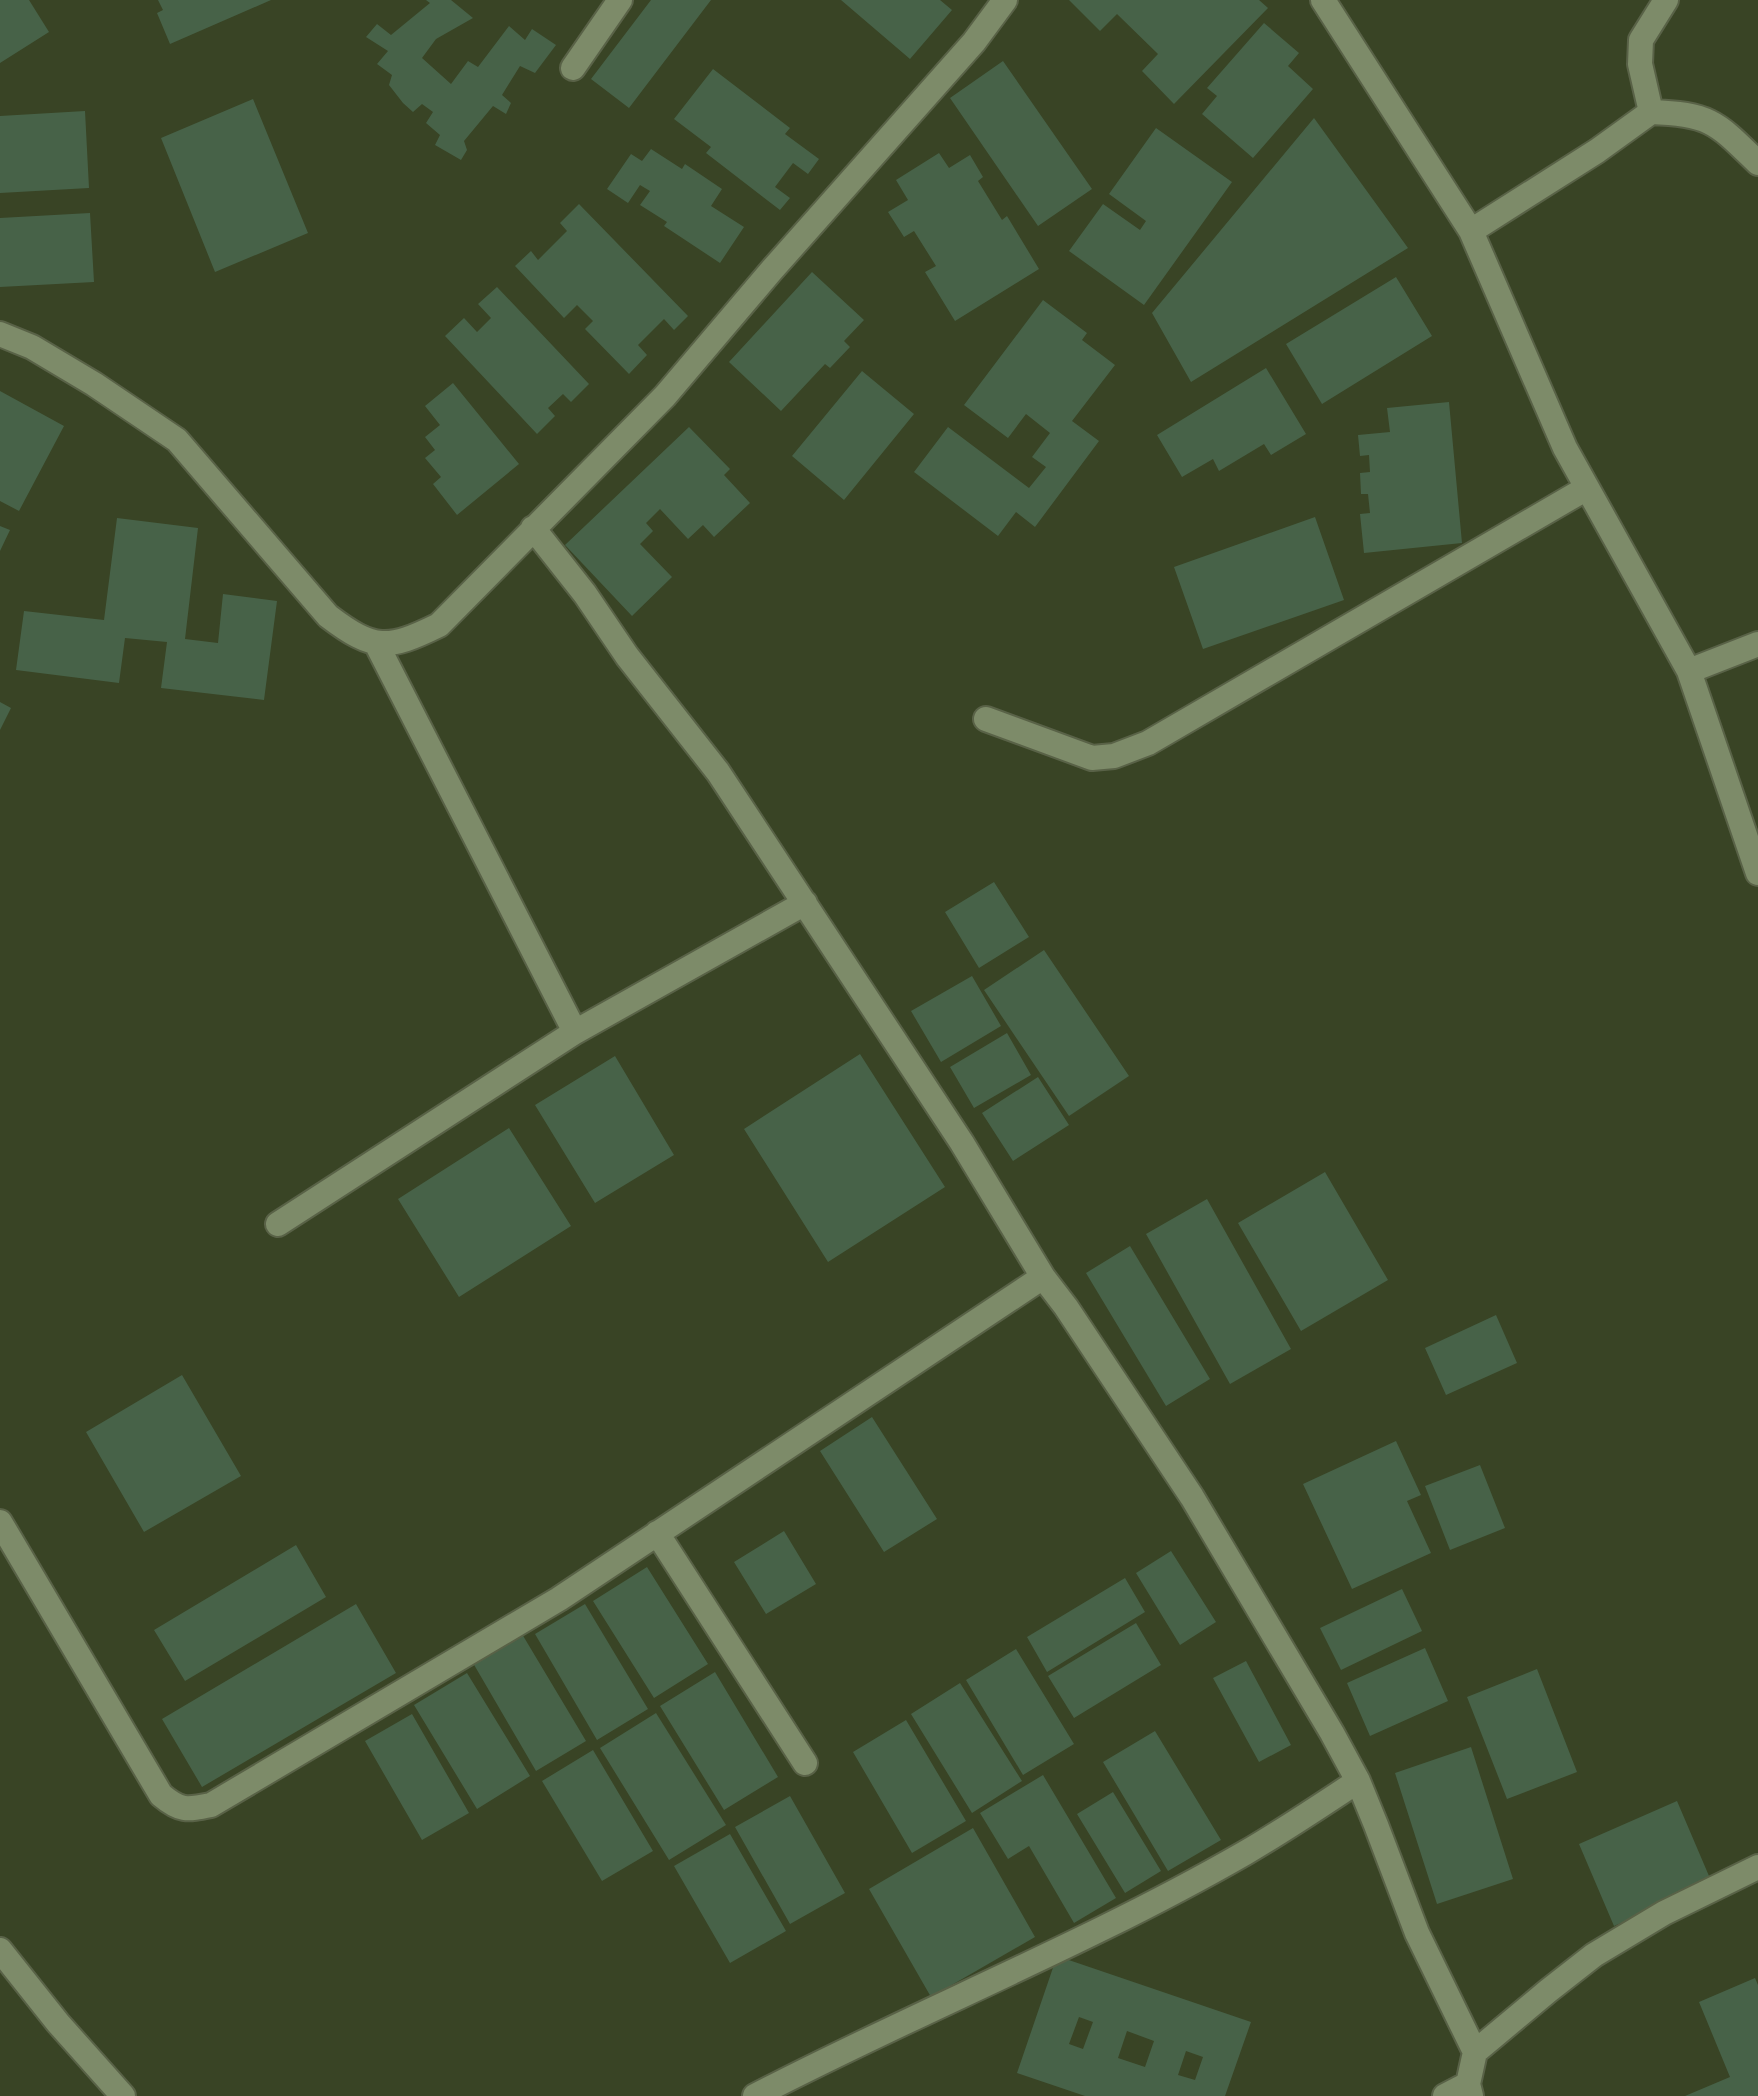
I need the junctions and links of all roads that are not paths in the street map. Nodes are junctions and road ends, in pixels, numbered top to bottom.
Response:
1 (620, 0) edge
2 (1005, 0) edge
3 (1323, 0) edge
4 (1666, 0) edge
5 (573, 68) dead end
6 (1651, 112) junction
7 (1758, 163) edge
8 (1471, 231) junction
9 (0, 334) edge
10 (1587, 488) junction
11 (533, 528) junction
12 (376, 643) junction
13 (1758, 644) edge
14 (1689, 671) junction
15 (986, 719) dead end
16 (1757, 869) edge
17 (805, 903) junction
18 (575, 1032) junction
19 (278, 1224) dead end
20 (1043, 1277) junction
21 (0, 1522) edge
22 (657, 1533) junction
23 (805, 1763) dead end
24 (1358, 1781) junction
25 (1758, 1867) edge
26 (0, 1950) edge
27 (1475, 2052) junction
28 (1469, 2090) edge
29 (123, 2096) edge
30 (755, 2096) edge
31 (1445, 2096) edge

1 - 5 street
2 - 11 street
3 - 8 street
4 - 6 street
6 - 7 street
6 - 8 street
8 - 10 street
9 - 12 street
10 - 14 street
10 - 15 street
11 - 12 street
11 - 17 street
12 - 18 street
13 - 14 street
14 - 16 street
17 - 18 street
17 - 20 street
18 - 19 street
20 - 22 street
20 - 24 street
21 - 22 street
22 - 23 street
24 - 27 street
24 - 30 street
25 - 27 street
26 - 29 street
27 - 28 street
28 - 31 street

